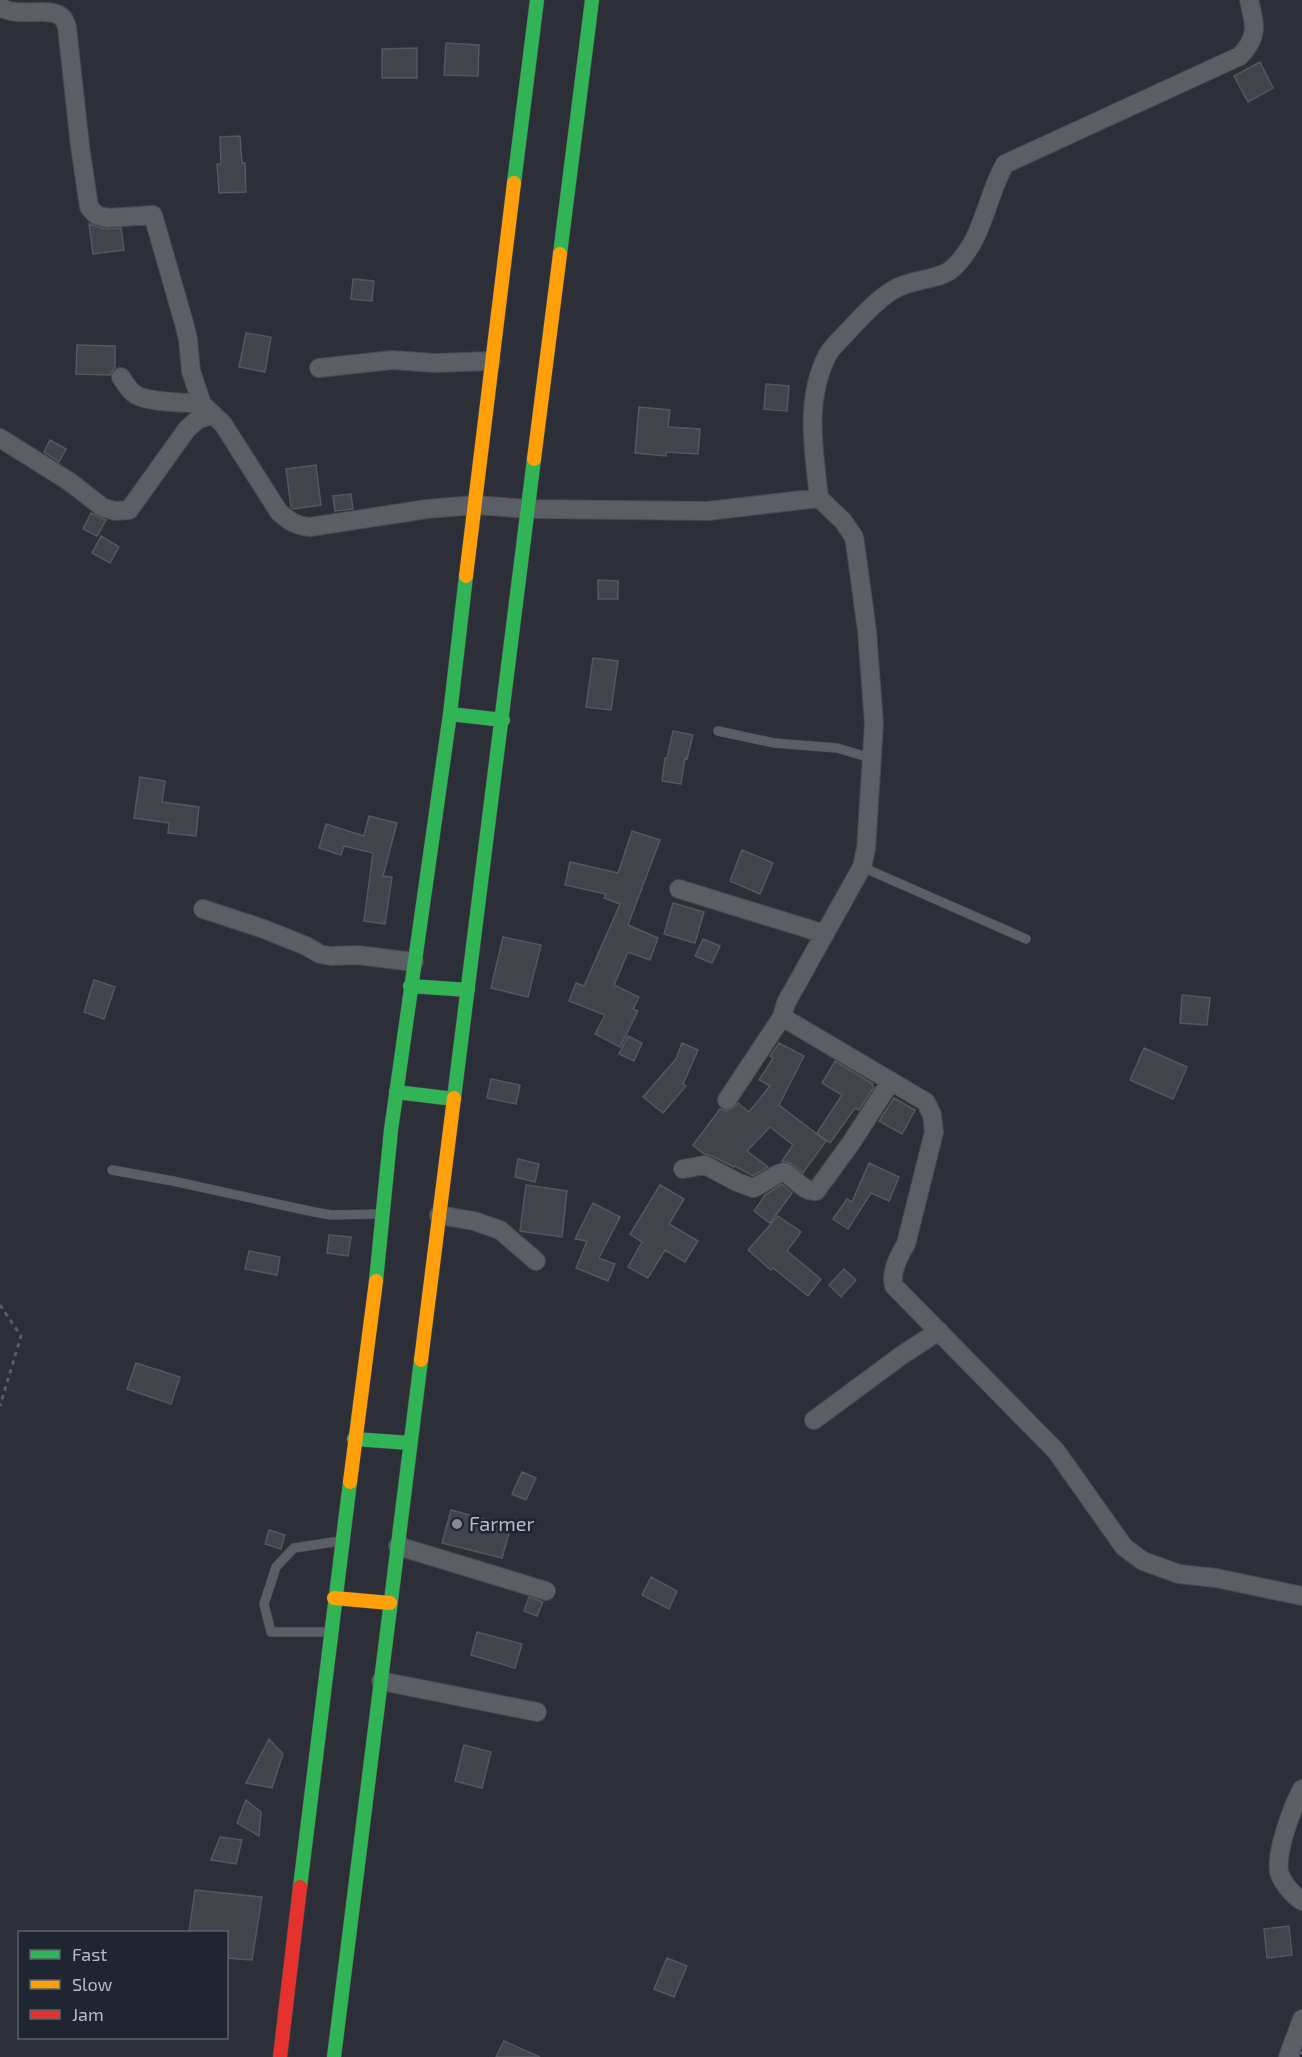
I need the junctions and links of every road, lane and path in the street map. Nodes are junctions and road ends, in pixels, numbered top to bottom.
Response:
1 (537, 0) edge
2 (592, 0) edge
3 (1249, 0) edge
4 (0, 7) edge
5 (491, 361) junction
6 (319, 368) dead end
7 (121, 376) dead end
8 (208, 409) junction
9 (0, 438) edge
10 (819, 498) junction
11 (475, 505) junction
12 (529, 509) junction
13 (450, 714) junction
14 (503, 720) junction
15 (718, 730) dead end
16 (871, 758) junction
17 (861, 867) junction
18 (679, 889) dead end
19 (203, 909) dead end
20 (825, 934) junction
21 (1026, 939) dead end
22 (414, 962) junction
23 (410, 986) junction
24 (468, 990) junction
25 (782, 1017) junction
26 (891, 1081) junction
27 (396, 1092) junction
28 (454, 1099) junction
29 (727, 1100) dead end
30 (683, 1169) dead end
31 (112, 1170) dead end
32 (382, 1214) junction
33 (439, 1215) junction
34 (536, 1261) dead end
35 (0, 1305) edge
36 (939, 1331) junction
37 (0, 1406) edge
38 (814, 1420) dead end
39 (354, 1440) junction
40 (410, 1443) junction
41 (341, 1540) junction
42 (398, 1546) junction
43 (546, 1591) dead end
44 (1302, 1596) edge
45 (334, 1598) junction
46 (390, 1603) junction
47 (330, 1632) junction
48 (381, 1681) junction
49 (537, 1712) dead end
50 (1302, 1789) edge
51 (1302, 1901) edge
52 (1302, 2019) edge
53 (280, 2057) edge
54 (334, 2057) edge
55 (1288, 2057) edge

1 - 5 main road
2 - 12 main road
3 - 10 street
4 - 8 street
5 - 6 street
5 - 11 main road
7 - 8 street
8 - 9 street
8 - 11 street
10 - 12 street
10 - 16 street
11 - 12 street
11 - 13 main road
12 - 14 main road
13 - 14 main road
13 - 22 main road
14 - 24 main road
15 - 16 lane
16 - 17 street
17 - 20 street
17 - 21 lane
18 - 20 street
19 - 22 street
20 - 25 street
22 - 23 main road
23 - 24 main road
23 - 27 main road
24 - 28 main road
25 - 26 street
25 - 29 street
26 - 30 street
26 - 36 street
27 - 28 main road
27 - 32 main road
28 - 33 main road
31 - 32 lane
32 - 39 main road
33 - 34 street
33 - 40 main road
35 - 37 path
36 - 38 street
36 - 44 street
39 - 40 main road
39 - 41 main road
40 - 42 main road
41 - 45 main road
41 - 47 lane
42 - 43 street
42 - 46 main road
45 - 46 main road
45 - 47 main road
46 - 48 main road
47 - 53 main road
48 - 49 street
48 - 54 main road
50 - 51 street
52 - 55 street

